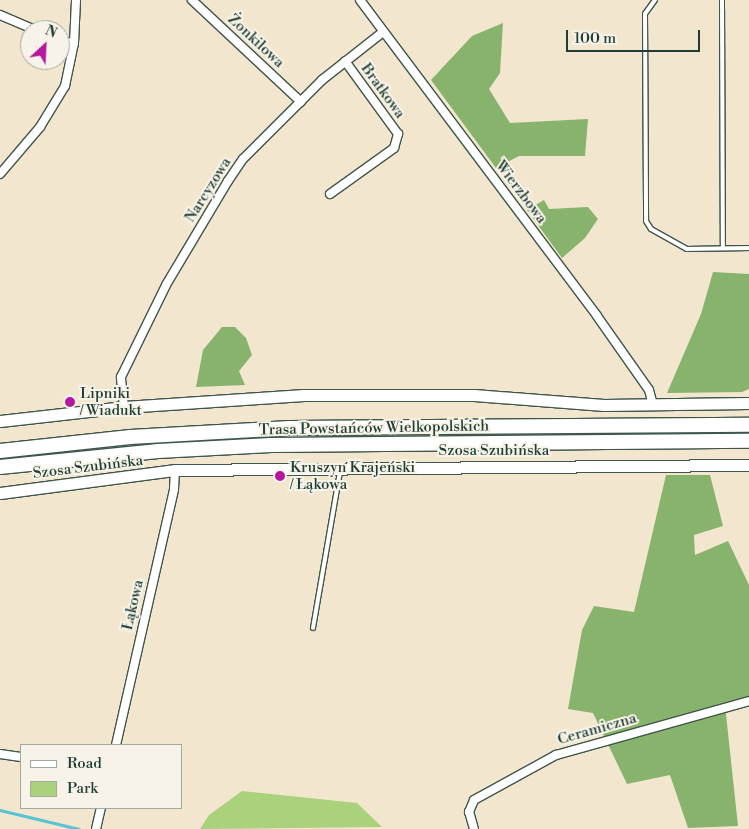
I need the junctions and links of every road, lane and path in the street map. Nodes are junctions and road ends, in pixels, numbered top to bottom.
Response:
1 (76, 0) edge
2 (192, 0) edge
3 (360, 0) edge
4 (654, 0) edge
5 (722, 0) edge
6 (0, 15) edge
7 (20, 24) edge
8 (383, 32) junction
9 (70, 42) edge
10 (74, 43) junction
11 (345, 61) junction
12 (301, 102) junction
13 (0, 174) edge
14 (330, 194) dead end
15 (722, 248) junction
16 (749, 248) edge
17 (749, 403) edge
18 (653, 405) junction
19 (124, 407) junction
20 (0, 421) edge
21 (749, 425) edge
22 (749, 441) edge
23 (0, 451) edge
24 (749, 465) edge
25 (340, 466) junction
26 (0, 467) edge
27 (175, 470) junction
28 (0, 493) edge
29 (313, 628) dead end
30 (749, 701) edge
31 (116, 744) edge
32 (0, 754) edge
33 (20, 757) edge
34 (101, 809) edge
35 (96, 829) edge
36 (474, 829) edge

1 - 10 street
2 - 12 street, Żonkilowa
3 - 8 street, Wierzbowa
4 - 15 lane
5 - 15 lane
6 - 7 street
8 - 11 street, Narcyzowa
8 - 18 street, Wierzbowa
9 - 10 street
10 - 13 street
11 - 12 street, Narcyzowa
11 - 14 street, Bratkowa
12 - 19 street, Narcyzowa
15 - 16 lane
17 - 18 street
18 - 19 street
19 - 20 street
21 - 23 highway, Trasa Powstańców Wielkopolskich
22 - 26 highway, Trasa Powstańców Wielkopolskich
24 - 25 street, Szosa Szubińska
25 - 27 street, Szosa Szubińska
25 - 29 lane
27 - 28 street, Szosa Szubińska
27 - 31 street, Łąkowa
30 - 36 street, Ceramiczna
32 - 33 street
34 - 35 street

